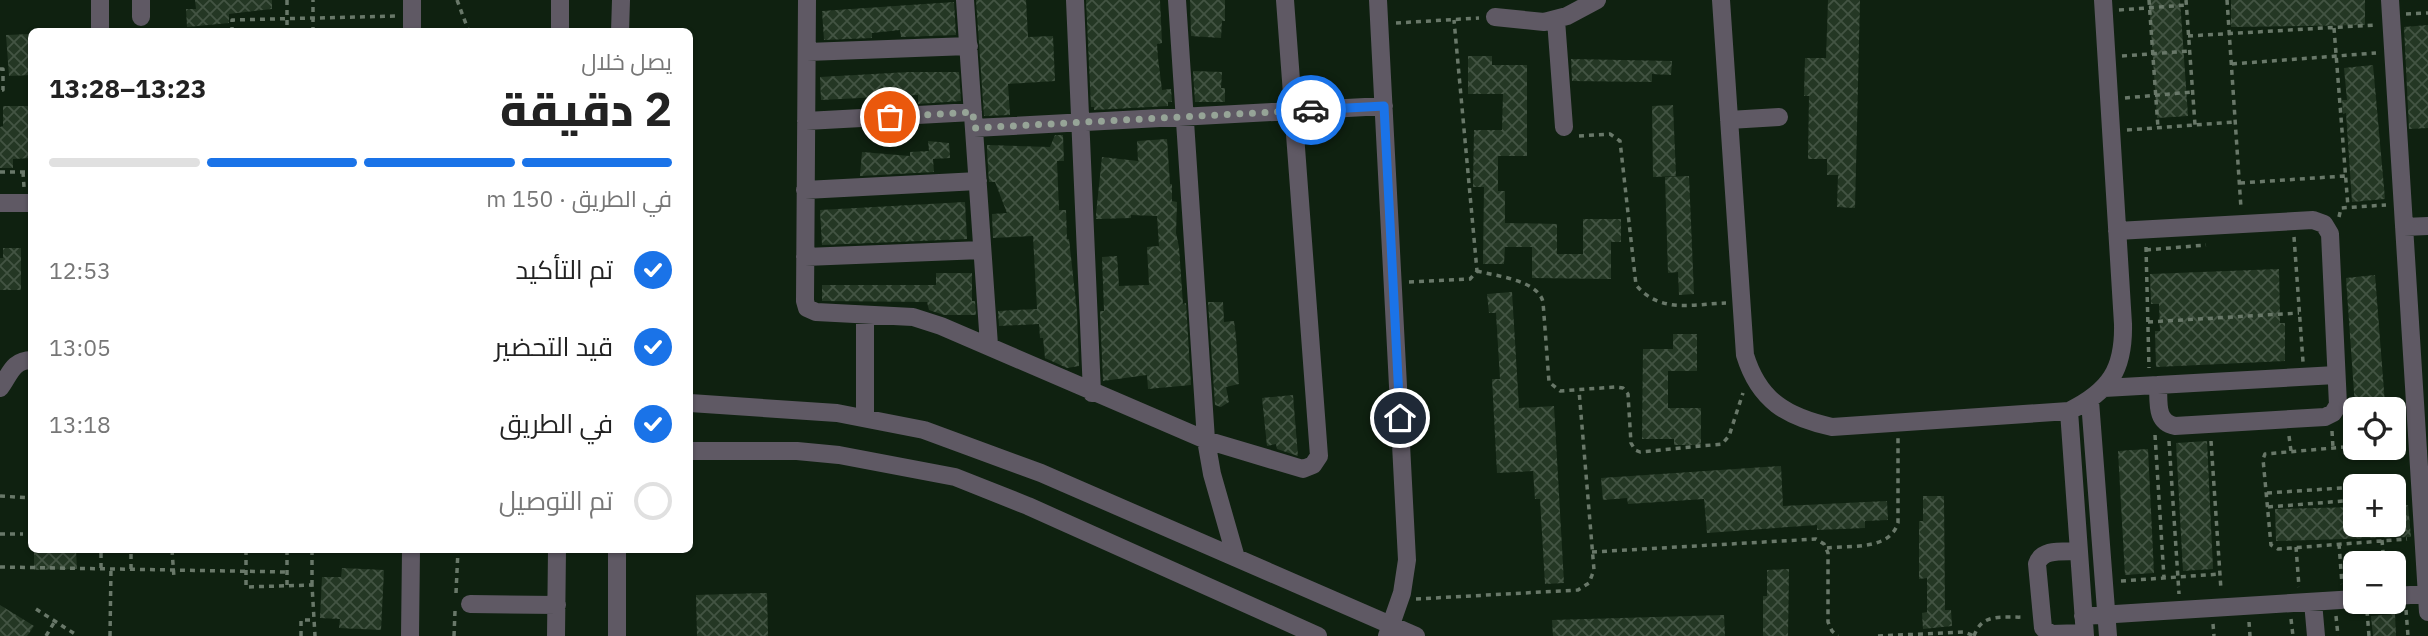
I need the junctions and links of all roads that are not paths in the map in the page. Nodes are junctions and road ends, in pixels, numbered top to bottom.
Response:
1 (100, 0) edge
2 (560, 0) edge
3 (621, 0) edge
4 (807, 0) edge
5 (965, 0) edge
6 (1075, 0) edge
7 (1178, 0) edge
8 (1285, 0) edge
9 (1378, 0) edge
10 (1597, 0) edge
11 (1721, 0) edge
12 (2390, 0) edge
13 (2103, 6) edge
14 (1495, 18) road end
15 (1556, 20) junction
16 (100, 28) edge
17 (560, 28) edge
18 (620, 28) edge
19 (969, 46) junction
20 (807, 52) junction
21 (1384, 106) junction
22 (1292, 111) junction
23 (1184, 117) junction
24 (1779, 117) dead end
25 (974, 120) junction
26 (1729, 120) junction
27 (806, 121) junction
28 (1081, 122) junction
29 (1564, 127) road end
30 (978, 181) junction
31 (806, 190) junction
32 (0, 203) edge
33 (28, 203) edge
34 (2428, 226) edge
35 (2404, 227) junction
36 (2117, 231) junction
37 (982, 250) junction
38 (805, 257) junction
39 (865, 315) junction
40 (989, 345) junction
41 (28, 360) edge
42 (2336, 375) junction
43 (2156, 379) junction
44 (0, 388) edge
45 (2104, 388) junction
46 (1092, 393) junction
47 (2090, 401) junction
48 (693, 403) edge
49 (2069, 411) junction
50 (865, 418) junction
51 (1206, 440) junction
52 (693, 451) edge
53 (2079, 551) junction
54 (411, 553) edge
55 (557, 553) edge
56 (617, 553) edge
57 (1236, 558) junction
58 (2406, 598) edge
59 (2343, 599) edge
60 (2306, 602) junction
61 (2427, 603) edge
62 (470, 604) dead end
63 (557, 605) junction
64 (2106, 615) junction
65 (2084, 628) edge
66 (1390, 631) edge
67 (410, 636) edge
68 (556, 636) edge
69 (617, 636) edge
70 (1318, 636) edge
71 (1416, 636) edge
72 (2108, 636) edge
73 (2316, 636) edge

1 - 16 street
2 - 17 street
3 - 18 street
4 - 20 street
5 - 19 street
6 - 28 street
7 - 23 street
8 - 22 street
9 - 21 street
10 - 15 street
11 - 26 street
12 - 35 street
13 - 36 street
14 - 15 street
15 - 29 street
19 - 20 street
19 - 25 street
20 - 27 street
21 - 22 street
21 - 66 street
22 - 23 street
22 - 51 street
23 - 28 street
23 - 51 street
24 - 26 street
25 - 27 street
25 - 28 street
25 - 30 street
26 - 49 street
27 - 31 street
28 - 46 street
30 - 31 street
30 - 37 street
31 - 38 street
32 - 33 street
34 - 35 street
35 - 61 street
36 - 42 street
36 - 45 street
37 - 38 street
37 - 40 street
38 - 39 street
39 - 40 street
39 - 50 street
40 - 46 street
41 - 44 street
42 - 43 street
42 - 43 street
43 - 45 street
45 - 47 street
46 - 51 street
47 - 49 street
47 - 64 street
48 - 50 street
49 - 53 street
50 - 57 street
51 - 57 street
52 - 70 street
53 - 65 street
53 - 65 street
54 - 67 street
55 - 63 street
56 - 69 street
57 - 66 street
58 - 61 street
59 - 60 street
60 - 64 street
60 - 73 street
62 - 63 street
63 - 68 street
64 - 65 street
64 - 72 street
66 - 71 street

